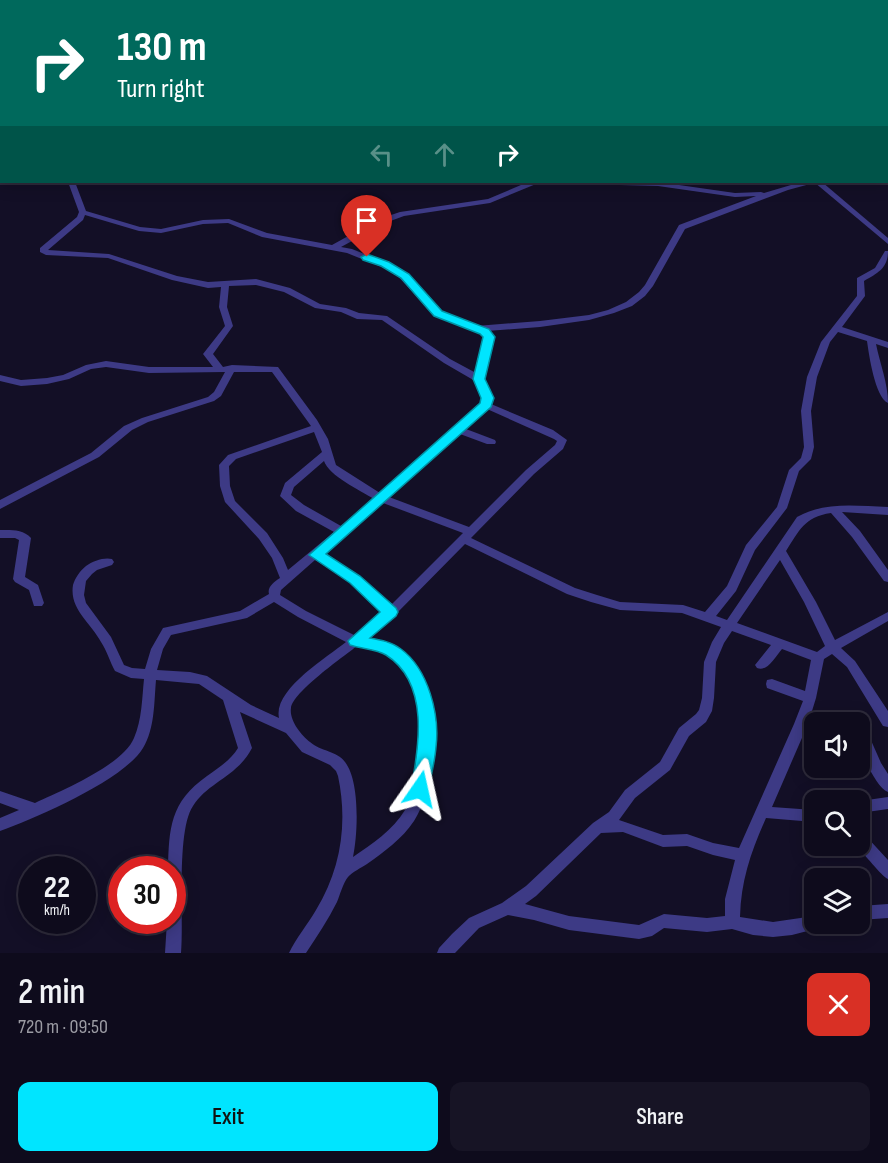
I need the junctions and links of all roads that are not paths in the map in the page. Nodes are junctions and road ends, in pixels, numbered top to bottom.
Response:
1 (71, 183) edge
2 (531, 183) edge
3 (620, 183) edge
4 (697, 183) edge
5 (774, 183) edge
6 (803, 183) edge
7 (819, 183) edge
8 (785, 188) junction
9 (703, 191) junction
10 (770, 195) junction
11 (83, 212) junction
12 (888, 242) edge
13 (333, 248) junction
14 (888, 254) edge
15 (225, 285) junction
16 (836, 328) junction
17 (477, 329) junction
18 (871, 341) junction
19 (888, 345) edge
20 (232, 368) junction
21 (220, 369) junction
22 (0, 378) edge
23 (479, 379) junction
24 (888, 400) edge
25 (486, 405) junction
26 (316, 428) junction
27 (459, 430) junction
28 (491, 442) dead end
29 (328, 452) junction
30 (380, 498) junction
31 (0, 505) edge
32 (834, 510) junction
33 (888, 511) edge
34 (341, 531) junction
35 (0, 534) edge
36 (468, 535) junction
37 (781, 553) junction
38 (316, 555) junction
39 (108, 562) dead end
40 (888, 578) edge
41 (286, 579) junction
42 (275, 596) junction
43 (39, 603) dead end
44 (391, 612) junction
45 (888, 616) edge
46 (708, 617) junction
47 (730, 624) junction
48 (356, 641) junction
49 (780, 643) junction
50 (832, 647) junction
51 (818, 657) junction
52 (761, 665) dead end
53 (148, 675) junction
54 (772, 684) dead end
55 (229, 698) junction
56 (810, 698) junction
57 (888, 722) edge
58 (293, 730) junction
59 (870, 754) edge
60 (888, 786) edge
61 (0, 797) edge
62 (888, 803) edge
63 (870, 806) edge
64 (34, 809) junction
65 (763, 812) junction
66 (804, 815) edge
67 (0, 825) edge
68 (598, 827) junction
69 (870, 849) edge
70 (742, 855) junction
71 (343, 872) junction
72 (888, 872) edge
73 (507, 908) junction
74 (888, 911) edge
75 (870, 912) edge
76 (732, 922) junction
77 (804, 924) edge
78 (172, 953) edge
79 (297, 953) edge
80 (445, 953) edge

1 - 11 street
2 - 13 street
3 - 9 street
4 - 9 street
5 - 8 street
6 - 8 street
7 - 12 street
8 - 10 street
9 - 10 street
10 - 17 street
11 - 13 street
11 - 15 street
13 - 17 street
14 - 16 street
15 - 21 street
15 - 23 street
16 - 18 street
16 - 46 street
17 - 23 street
18 - 19 street
18 - 24 street
20 - 21 street
20 - 26 street
20 - 31 street
21 - 22 street
23 - 25 street
25 - 27 street
25 - 36 street
26 - 29 street
26 - 41 street
27 - 28 street
27 - 30 street
29 - 30 street
29 - 34 street
30 - 34 street
30 - 36 street
32 - 33 street
32 - 37 street
32 - 40 street
34 - 38 street
35 - 43 street
36 - 44 street
36 - 46 street
37 - 47 street
37 - 50 street
38 - 41 street
38 - 44 street
39 - 53 street
41 - 42 street
42 - 48 street
42 - 53 street
44 - 48 street
45 - 50 street
46 - 47 street
47 - 49 street
47 - 68 street
48 - 58 street
48 - 71 street
49 - 51 street
49 - 52 street
50 - 51 street
50 - 57 street
51 - 56 street
53 - 55 street
53 - 64 street
54 - 56 street
55 - 58 street
55 - 78 street
56 - 65 street
58 - 71 street
59 - 60 street
61 - 64 street
62 - 63 street
64 - 67 street
65 - 66 street
65 - 70 street
68 - 70 street
68 - 73 street
69 - 72 street
70 - 76 street
71 - 79 street
73 - 76 street
73 - 80 street
74 - 75 street
76 - 77 street

